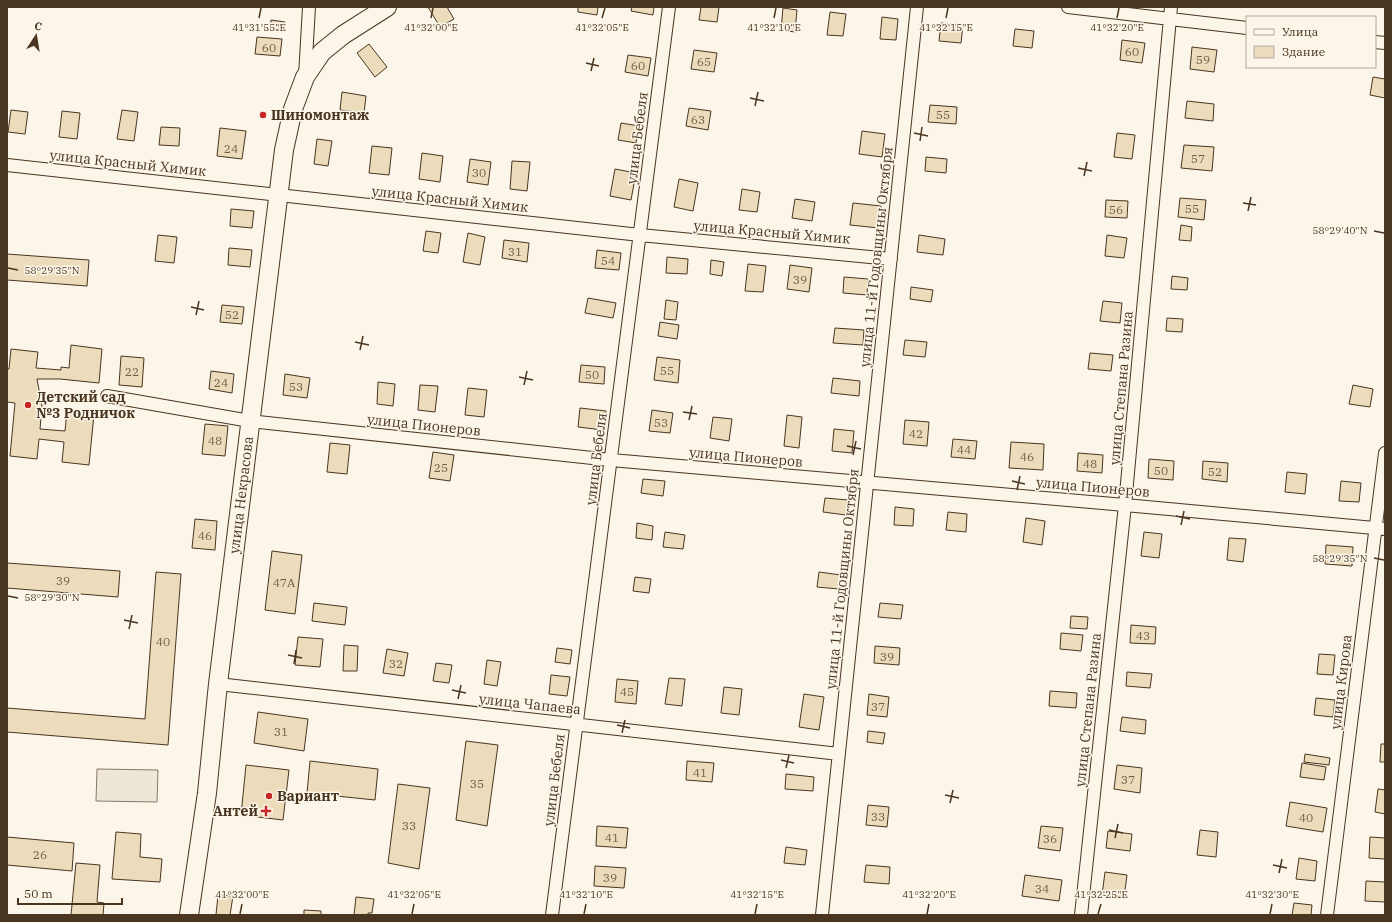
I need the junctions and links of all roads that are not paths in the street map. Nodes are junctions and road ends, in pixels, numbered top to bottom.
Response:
1 (309, 7) edge
2 (387, 7) edge
3 (669, 7) edge
4 (917, 7) edge
5 (1068, 7) edge
6 (1171, 7) edge
7 (1170, 19) junction
8 (1246, 28) edge
9 (305, 77) junction
10 (7, 165) edge
11 (278, 196) junction
12 (640, 235) junction
13 (891, 259) junction
14 (107, 396) dead end
15 (250, 421) junction
16 (1385, 453) edge
17 (611, 460) junction
18 (867, 483) junction
19 (1125, 505) junction
20 (1380, 529) edge
21 (218, 684) junction
22 (577, 724) junction
23 (839, 754) junction
24 (189, 915) edge
25 (552, 915) edge
26 (822, 915) edge
27 (1081, 915) edge
28 (1327, 915) edge

1 - 9 street, улица Некрасова
2 - 9 street, улица Некрасова
3 - 12 street, улица Бебеля
4 - 13 street, улица 11-й Годовщины Октября
5 - 7 street
6 - 7 street, улица Степана Разина
7 - 8 street
7 - 19 street, улица Степана Разина
9 - 11 street, улица Некрасова
10 - 11 street, улица Красный Химик
11 - 12 street, улица Красный Химик
11 - 15 street, улица Некрасова
12 - 13 street, улица Красный Химик
12 - 17 street, улица Бебеля
13 - 18 street, улица 11-й Годовщины Октября
14 - 15 street, улица Пионеров
15 - 17 street, улица Пионеров
15 - 21 street, улица Некрасова
16 - 20 street, улица Кирова
17 - 18 street, улица Пионеров
17 - 22 street, улица Бебеля
18 - 19 street, улица Пионеров
18 - 23 street, улица 11-й Годовщины Октября
19 - 20 street, улица Пионеров
19 - 27 street, улица Степана Разина
20 - 28 street, улица Кирова
21 - 22 street, улица Чапаева
21 - 24 street, улица Некрасова
22 - 23 street, улица Чапаева
22 - 25 street, улица Бебеля
23 - 26 street, улица 11-й Годовщины Октября

